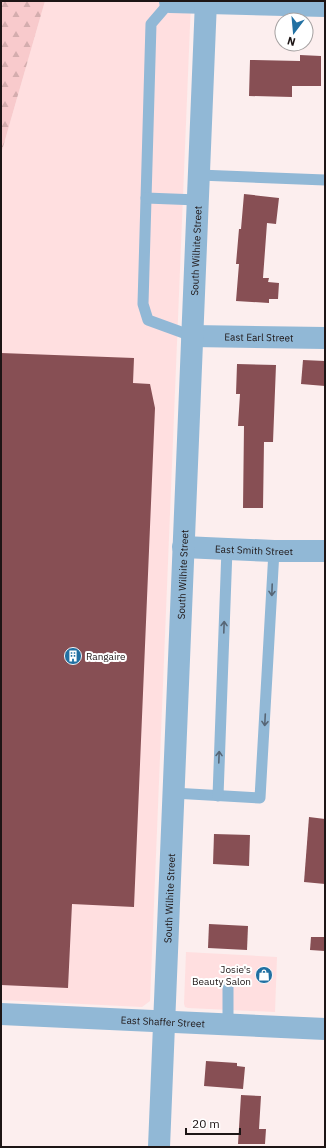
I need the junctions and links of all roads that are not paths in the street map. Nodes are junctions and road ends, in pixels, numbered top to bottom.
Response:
1 (170, 2) edge
2 (206, 2) edge
3 (325, 6) edge
4 (199, 175) junction
5 (325, 180) edge
6 (146, 198) junction
7 (198, 200) junction
8 (192, 336) junction
9 (325, 338) edge
10 (184, 547) junction
11 (227, 549) junction
12 (274, 551) junction
13 (325, 552) edge
14 (173, 793) junction
15 (218, 796) junction
16 (228, 986) dead end
17 (1, 1014) edge
18 (164, 1021) junction
19 (228, 1024) junction
20 (325, 1028) edge
21 (159, 1147) edge

1 - 2 street
1 - 6 lane
2 - 3 street
2 - 4 street, South Wilhite Street
4 - 5 lane
4 - 7 street, South Wilhite Street
6 - 7 lane
6 - 8 lane
7 - 8 street, South Wilhite Street
8 - 9 street, East Earl Street
8 - 10 street, South Wilhite Street
10 - 11 street, East Smith Street
10 - 14 street, South Wilhite Street
11 - 12 street, East Smith Street
15 -> 11 lane
12 - 13 street, East Smith Street
12 -> 15 lane
14 - 15 lane
14 - 18 street, South Wilhite Street
16 - 19 lane
17 - 18 street, East Shaffer Street
18 - 19 street, East Shaffer Street
18 - 21 street, South Wilhite Street
19 - 20 street, East Shaffer Street

